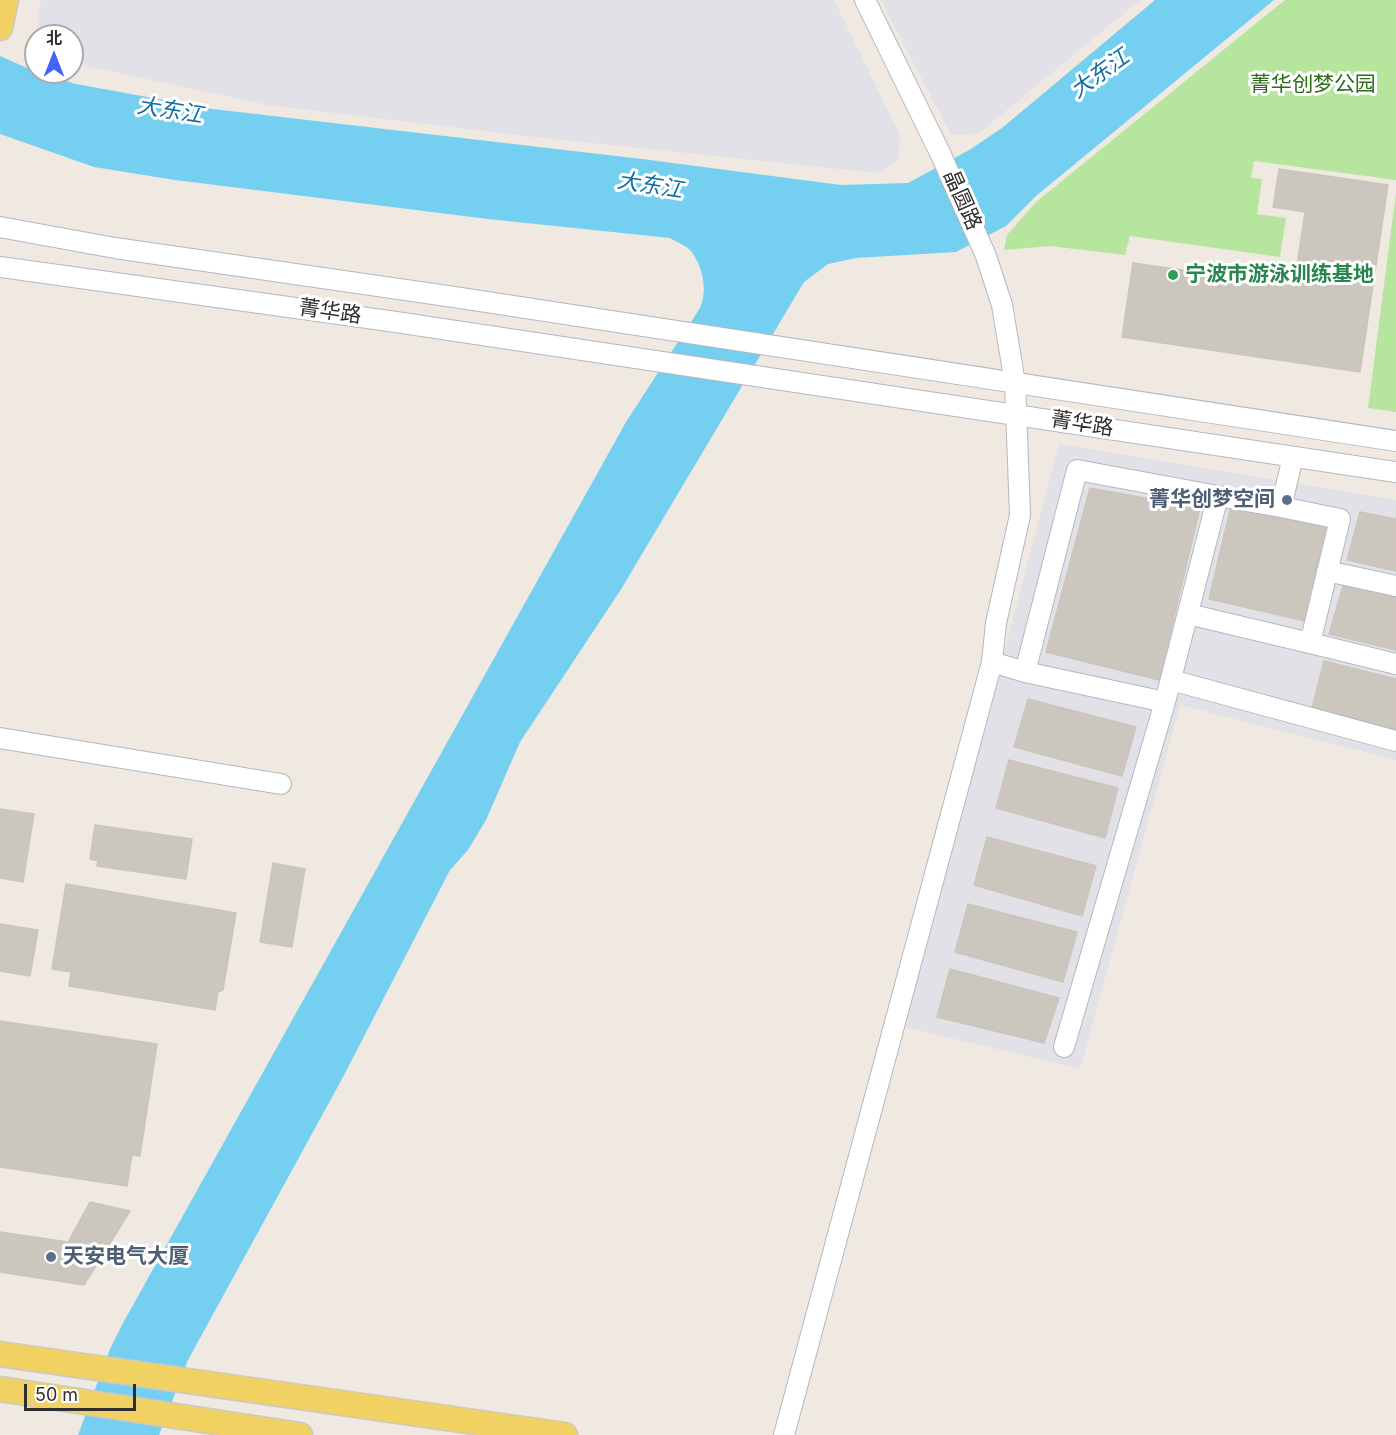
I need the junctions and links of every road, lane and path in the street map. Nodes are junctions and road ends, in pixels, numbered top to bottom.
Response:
1 (6, 0) edge
2 (865, 0) edge
3 (0, 28) edge
4 (0, 227) edge
5 (0, 267) edge
6 (1015, 383) junction
7 (1016, 413) junction
8 (1396, 441) edge
9 (1293, 457) junction
10 (1396, 472) edge
11 (1218, 496) junction
12 (1281, 507) junction
13 (1327, 571) junction
14 (1396, 586) edge
15 (1188, 614) junction
16 (1310, 643) junction
17 (992, 662) junction
18 (1396, 664) edge
19 (1025, 672) junction
20 (1171, 680) junction
21 (1165, 702) junction
22 (0, 738) edge
23 (1396, 741) edge
24 (281, 784) dead end
25 (1064, 1047) dead end
26 (0, 1354) edge
27 (0, 1389) edge
28 (300, 1435) edge
29 (565, 1435) edge
30 (784, 1435) edge

1 - 3 main road
2 - 6 street, 晶圆路
4 - 6 street, 菁华路
5 - 7 street, 菁华路
6 - 7 street, 晶圆路
6 - 8 street, 菁华路
7 - 9 street, 菁华路
7 - 17 street, 晶圆路
9 - 10 street, 菁华路
9 - 12 street
11 - 12 street
11 - 15 street
11 - 19 street
12 - 13 street
13 - 14 street
13 - 16 street
15 - 16 street
15 - 20 street
16 - 18 street
17 - 19 street
17 - 30 street, 晶圆路
19 - 21 street
20 - 21 street
20 - 23 street
21 - 25 street
22 - 24 street
26 - 29 main road
27 - 28 main road

